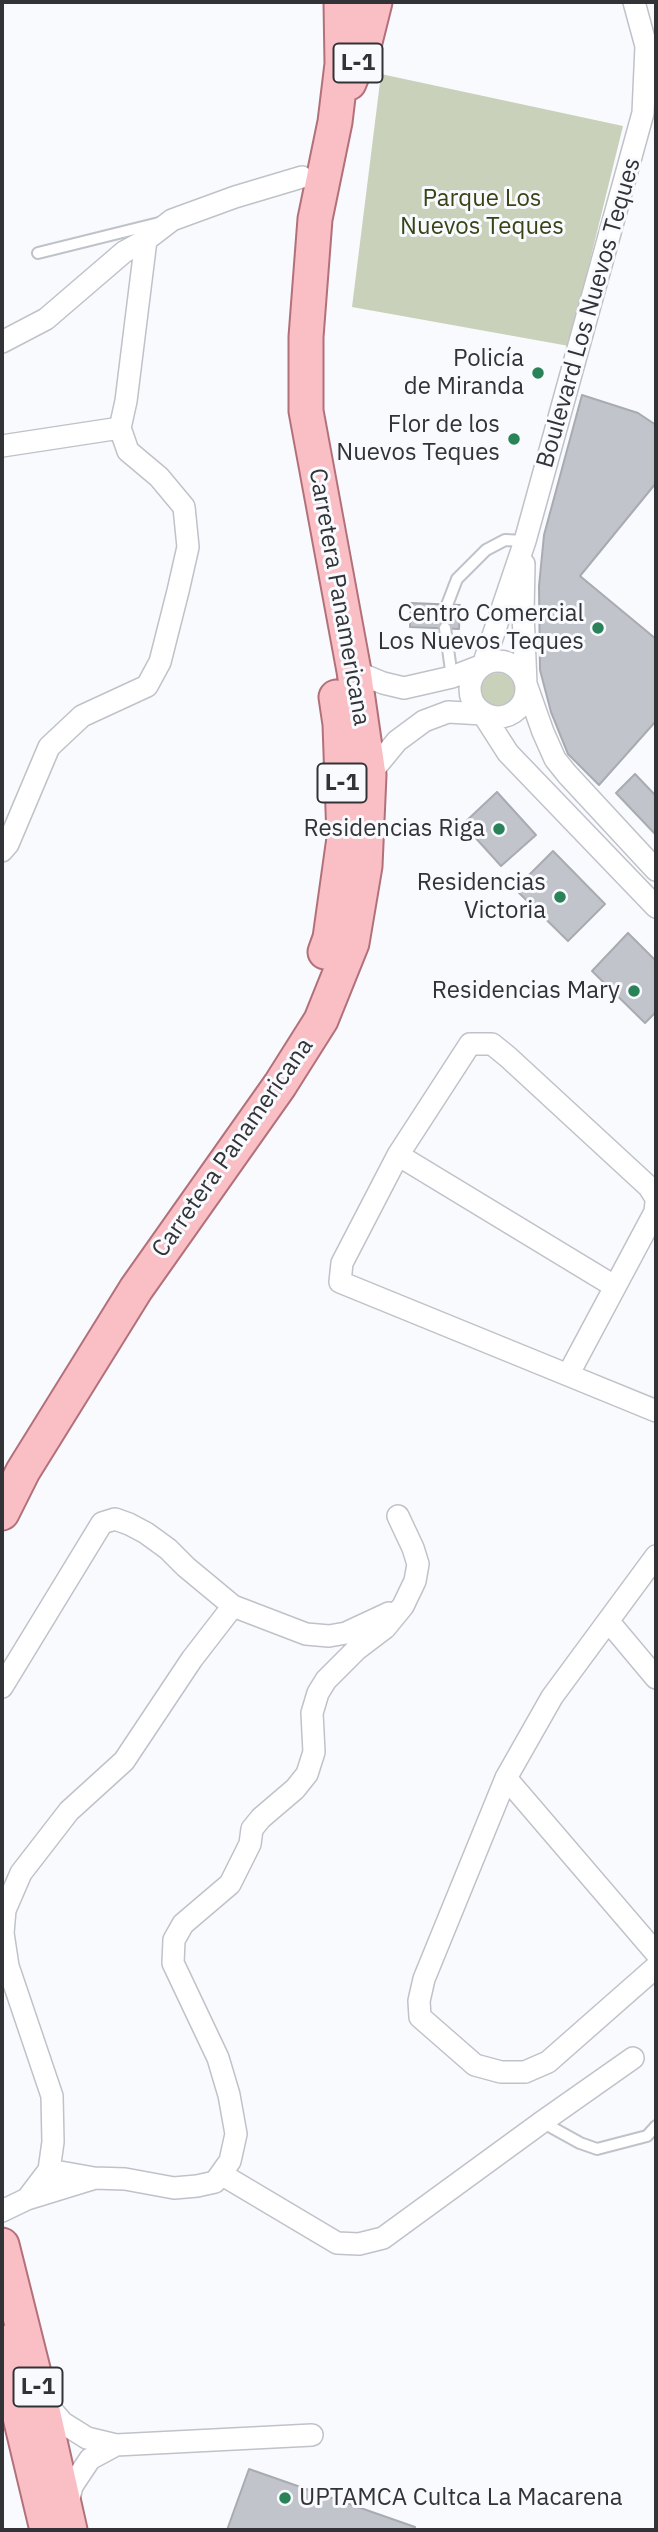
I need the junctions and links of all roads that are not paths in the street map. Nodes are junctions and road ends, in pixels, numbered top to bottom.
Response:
1 (374, 2) edge
2 (635, 2) edge
3 (327, 5) edge
4 (335, 122) junction
5 (302, 177) junction
6 (172, 220) junction
7 (146, 240) junction
8 (38, 253) dead end
9 (2, 342) edge
10 (120, 428) junction
11 (2, 446) edge
12 (526, 541) junction
13 (447, 605) dead end
14 (445, 628) dead end
15 (483, 665) junction
16 (354, 671) junction
17 (452, 677) junction
18 (526, 684) junction
19 (483, 714) junction
20 (543, 732) junction
21 (508, 752) junction
22 (369, 775) junction
23 (2, 851) edge
24 (656, 870) edge
25 (656, 907) edge
26 (398, 1155) junction
27 (656, 1200) edge
28 (614, 1286) junction
29 (568, 1375) junction
30 (656, 1411) edge
31 (2, 1476) edge
32 (2, 1514) edge
33 (398, 1516) dead end
34 (656, 1556) edge
35 (233, 1606) junction
36 (403, 1606) junction
37 (609, 1622) junction
38 (656, 1678) edge
39 (2, 1687) edge
40 (506, 1778) junction
41 (656, 1953) edge
42 (656, 1967) edge
43 (634, 2058) dead end
44 (542, 2122) junction
45 (656, 2126) edge
46 (49, 2170) junction
47 (221, 2174) junction
48 (93, 2178) junction
49 (27, 2199) junction
50 (2, 2211) edge
51 (2, 2245) edge
52 (2, 2342) edge
53 (40, 2397) junction
54 (312, 2435) dead end
55 (116, 2445) junction
56 (61, 2524) edge

1 - 4 main road, L-1
2 - 12 street, Boulevard Los Nuevos Teques
3 - 4 main road, Carretera Panamericana / L-1
3 - 5 main road, Carretera Panamericana / L-1
4 - 16 main road, Carretera Panamericana / L-1
5 - 6 street
5 - 31 main road, Carretera Panamericana / L-1
6 - 7 street
6 - 8 lane
7 - 9 street
7 - 10 street
10 - 11 street
10 - 23 street
12 - 13 lane
12 - 15 street, Boulevard Los Nuevos Teques
12 - 18 street, Boulevard Los Nuevos Teques
14 - 17 lane
15 - 17 street
15 - 18 street
15 - 19 street
16 - 17 street
16 - 22 main road, Carretera Panamericana / L-1
18 - 19 street
18 - 20 street, Boulevard Los Nuevos Teques
19 - 21 street
19 - 22 street
20 - 21 street
20 - 24 street, Boulevard Los Nuevos Teques
21 - 25 street
22 - 32 main road, Carretera Panamericana / L-1
26 - 27 street
26 - 28 street
26 - 29 street
27 - 28 street
28 - 29 street
29 - 30 street
33 - 36 street
34 - 37 street
35 - 36 street
35 - 39 street
35 - 46 street
36 - 47 street
37 - 38 street
37 - 40 street
40 - 41 street
40 - 42 street
43 - 44 street
44 - 45 lane
44 - 47 street
46 - 48 street
46 - 49 street
47 - 48 street
48 - 49 street
49 - 50 street
51 - 53 main road, L-1
52 - 56 main road, L-1
53 - 55 street
53 - 56 main road, L-1
54 - 55 street
55 - 56 street

